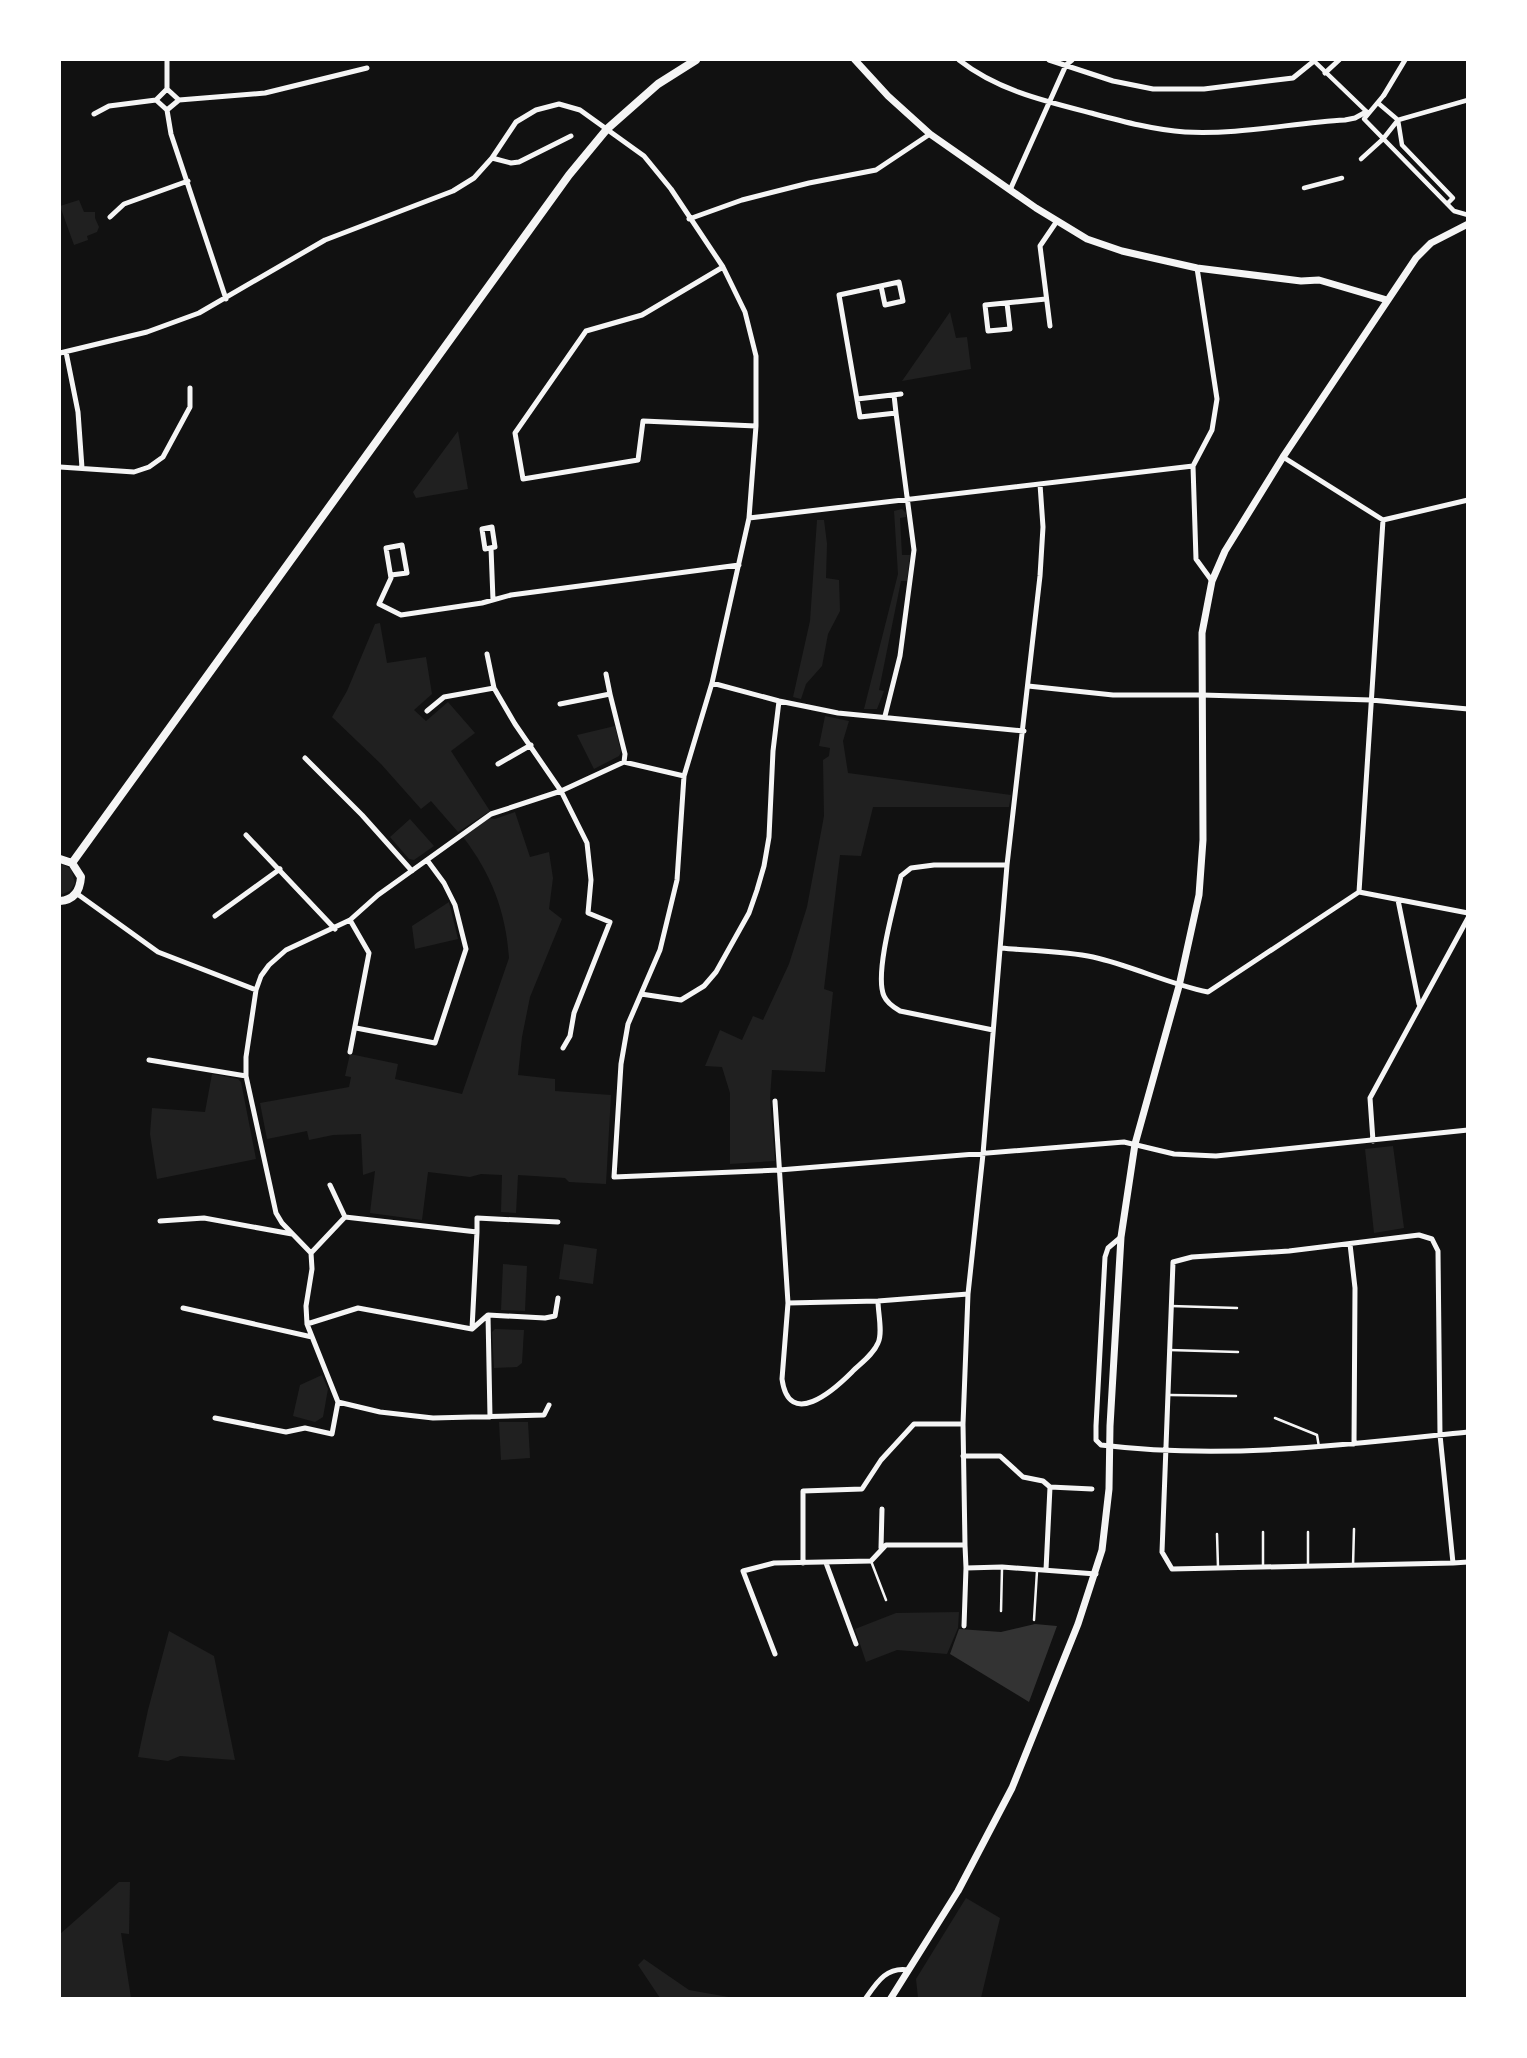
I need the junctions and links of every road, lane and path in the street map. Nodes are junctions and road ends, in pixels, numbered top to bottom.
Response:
1 (167, 60) edge
2 (696, 60) edge
3 (855, 60) edge
4 (959, 60) edge
5 (1049, 60) edge
6 (1072, 60) edge
7 (1313, 60) edge
8 (1339, 60) edge
9 (1405, 60) edge
10 (1066, 65) junction
11 (367, 68) dead end
12 (1325, 73) junction
13 (167, 89) junction
14 (1384, 95) joint
15 (156, 100) junction
16 (179, 100) junction
17 (1468, 100) edge
18 (1051, 103) junction
19 (1378, 103) junction
20 (167, 110) junction
21 (1368, 113) junction
22 (94, 114) dead end
23 (1398, 120) junction
24 (607, 129) junction
25 (930, 134) junction
26 (571, 136) dead end
27 (1383, 139) junction
28 (492, 158) junction
29 (1361, 159) dead end
30 (1342, 178) dead end
31 (188, 181) junction
32 (1304, 188) dead end
33 (1010, 190) junction
34 (1447, 204) junction
35 (1468, 215) edge
36 (110, 218) dead end
37 (689, 219) junction
38 (1057, 221) junction
39 (1468, 224) edge
40 (723, 267) junction
41 (1197, 268) junction
42 (881, 286) junction
43 (226, 299) junction
44 (1046, 299) junction
45 (1387, 300) junction
46 (1007, 303) junction
47 (1050, 326) dead end
48 (63, 353) edge
49 (190, 388) dead end
50 (901, 394) dead end
51 (894, 395) junction
52 (857, 399) junction
53 (896, 413) junction
54 (756, 426) junction
55 (1283, 457) junction
56 (1193, 466) junction
57 (60, 467) edge
58 (82, 468) junction
59 (1040, 484) junction
60 (908, 500) junction
61 (1468, 500) edge
62 (749, 518) junction
63 (1383, 520) junction
64 (491, 548) dead end
65 (739, 565) junction
66 (391, 575) junction
67 (1212, 581) junction
68 (492, 600) junction
69 (487, 654) dead end
70 (606, 674) dead end
71 (712, 683) junction
72 (1028, 686) junction
73 (494, 688) junction
74 (610, 694) junction
75 (1202, 695) junction
76 (1371, 700) junction
77 (779, 701) junction
78 (560, 704) dead end
79 (1468, 709) edge
80 (426, 710) dead end
81 (885, 716) junction
82 (1024, 731) junction
83 (531, 745) junction
84 (305, 758) dead end
85 (624, 762) junction
86 (498, 764) dead end
87 (684, 776) junction
88 (561, 791) junction
89 (246, 835) dead end
90 (60, 859) edge
91 (427, 860) junction
92 (72, 863) junction
93 (1007, 865) junction
94 (280, 869) junction
95 (412, 871) junction
96 (1359, 892) junction
97 (76, 893) junction
98 (1398, 900) junction
99 (60, 901) edge
100 (1468, 913) edge
101 (215, 916) dead end
102 (1468, 918) edge
103 (350, 920) junction
104 (335, 929) junction
105 (1001, 948) junction
106 (1179, 986) junction
107 (256, 990) junction
108 (641, 994) junction
109 (1419, 1004) junction
110 (356, 1028) junction
111 (993, 1030) junction
112 (563, 1048) dead end
113 (350, 1052) dead end
114 (149, 1060) dead end
115 (246, 1076) junction
116 (775, 1101) dead end
117 (1468, 1130) edge
118 (1373, 1141) junction
119 (1135, 1143) junction
120 (983, 1154) junction
121 (779, 1170) junction
122 (330, 1185) dead end
123 (345, 1217) junction
124 (160, 1221) dead end
125 (558, 1222) dead end
126 (477, 1232) junction
127 (292, 1234) junction
128 (1121, 1237) junction
129 (1350, 1244) junction
130 (311, 1253) junction
131 (968, 1294) junction
132 (558, 1298) dead end
133 (878, 1301) junction
134 (788, 1303) junction
135 (1171, 1306) junction
136 (183, 1308) dead end
137 (1237, 1308) dead end
138 (488, 1315) junction
139 (307, 1324) junction
140 (472, 1329) junction
141 (312, 1336) junction
142 (1169, 1350) junction
143 (1238, 1352) dead end
144 (1167, 1395) junction
145 (1236, 1396) dead end
146 (338, 1402) junction
147 (550, 1405) dead end
148 (490, 1417) junction
149 (215, 1418) dead end
150 (1275, 1418) dead end
151 (963, 1424) junction
152 (1468, 1432) edge
153 (1440, 1434) junction
154 (1354, 1444) junction
155 (1110, 1446) junction
156 (1319, 1447) junction
157 (1166, 1449) junction
158 (963, 1456) junction
159 (1050, 1487) junction
160 (1092, 1489) dead end
161 (882, 1510) dead end
162 (1354, 1529) dead end
163 (1263, 1532) dead end
164 (1308, 1532) dead end
165 (1217, 1534) dead end
166 (965, 1545) junction
167 (881, 1548) junction
168 (871, 1561) junction
169 (1468, 1562) edge
170 (803, 1563) junction
171 (826, 1563) junction
172 (1453, 1563) junction
173 (1308, 1566) junction
174 (1353, 1566) junction
175 (1002, 1567) junction
176 (1219, 1567) junction
177 (1263, 1567) junction
178 (966, 1568) junction
179 (1037, 1570) junction
180 (1046, 1570) junction
181 (1096, 1574) junction
182 (886, 1600) dead end
183 (1001, 1611) dead end
184 (1034, 1620) dead end
185 (964, 1626) dead end
186 (856, 1644) dead end
187 (775, 1654) dead end
188 (909, 1970) junction
189 (866, 1998) edge
190 (891, 1998) edge

1 - 13 street
2 - 24 main road
3 - 25 street
4 - 18 street
5 - 10 street
6 - 10 street
7 - 10 street
7 - 12 street
8 - 12 street
9 - 14 street
10 - 18 street
11 - 16 street
12 - 21 street
13 - 15 street
13 - 16 street
14 - 19 street
15 - 20 street
15 - 22 street
16 - 20 street
17 - 23 street
18 - 21 street
18 - 33 street
19 - 21 street
19 - 23 street
20 - 31 street
21 - 27 street
23 - 27 street
23 - 34 street
24 - 28 street
24 - 37 street
24 - 92 main road
25 - 33 street
25 - 37 street
26 - 28 street
27 - 29 street
27 - 34 street
28 - 43 street
30 - 32 street
31 - 36 street
31 - 43 street
33 - 38 street
34 - 35 street
37 - 40 street
38 - 41 street
38 - 44 street
39 - 45 street
40 - 54 street
40 - 54 street
41 - 45 street
41 - 56 street
42 - 42 street
42 - 52 street
43 - 48 street
44 - 46 street
44 - 47 street
45 - 55 street
46 - 46 street
48 - 58 street
49 - 58 street
50 - 51 street
51 - 52 street
51 - 53 street
52 - 53 street
53 - 60 street
54 - 62 street
55 - 63 street
55 - 67 street
56 - 59 street
56 - 67 street
57 - 58 street
59 - 60 street
59 - 72 street
60 - 62 street
60 - 81 street
61 - 63 street
62 - 65 street
63 - 76 street
64 - 68 street
65 - 68 street
65 - 71 street
66 - 66 street
66 - 68 street
67 - 75 street
69 - 73 street
70 - 74 street
71 - 77 street
71 - 87 street
72 - 75 street
72 - 82 street
73 - 80 street
73 - 83 street
74 - 78 street
74 - 85 street
75 - 76 street
75 - 106 street
76 - 79 street
76 - 96 street
77 - 81 street
77 - 108 street
81 - 82 street
82 - 93 street
83 - 86 street
83 - 88 street
84 - 95 street
85 - 87 street
85 - 88 street
87 - 108 street
88 - 91 street
88 - 112 street
89 - 94 street
90 - 92 main road
91 - 95 street
91 - 110 street
92 - 97 main road
93 - 105 street
93 - 111 street
94 - 101 street
94 - 104 street
95 - 103 street
96 - 98 street
96 - 106 street
97 - 99 main road
97 - 107 street
98 - 100 street
98 - 109 street
102 - 109 street
103 - 104 street
103 - 110 street
104 - 107 street
105 - 106 street
105 - 111 street
106 - 119 street
107 - 115 street
108 - 121 street
109 - 118 street
110 - 113 street
111 - 120 street
114 - 115 street
115 - 127 street
116 - 121 street
117 - 118 street
118 - 119 street
119 - 120 street
119 - 128 street
120 - 121 street
120 - 131 street
121 - 134 street
122 - 123 street
123 - 126 street
123 - 130 street
124 - 127 street
125 - 126 street
126 - 140 street
127 - 130 street
128 - 155 street
128 - 155 street
129 - 135 street
129 - 153 street
129 - 154 street
130 - 139 street
131 - 133 street
131 - 151 street
132 - 138 street
133 - 134 street
133 - 134 street
135 - 137 lane
135 - 142 street
136 - 141 street
138 - 140 street
138 - 148 street
139 - 140 street
139 - 141 street
141 - 146 street
142 - 143 lane
142 - 144 street
144 - 145 lane
144 - 157 street
146 - 148 street
146 - 149 street
147 - 148 street
150 - 156 lane
151 - 158 street
151 - 170 street
152 - 153 street
153 - 154 street
153 - 172 street
154 - 156 street
155 - 157 street
155 - 181 street
156 - 157 street
157 - 176 street
158 - 159 street
158 - 166 street
159 - 160 street
159 - 180 street
161 - 167 street
162 - 174 lane
163 - 177 lane
164 - 173 lane
165 - 176 lane
166 - 167 street
166 - 178 street
167 - 168 street
168 - 171 street
168 - 182 lane
169 - 172 street
170 - 171 street
170 - 187 street
171 - 186 street
172 - 174 street
173 - 174 street
173 - 177 street
175 - 178 street
175 - 179 street
175 - 183 lane
176 - 177 street
178 - 185 street
179 - 180 street
179 - 184 lane
180 - 181 street
181 - 188 street
188 - 189 street
188 - 190 street

